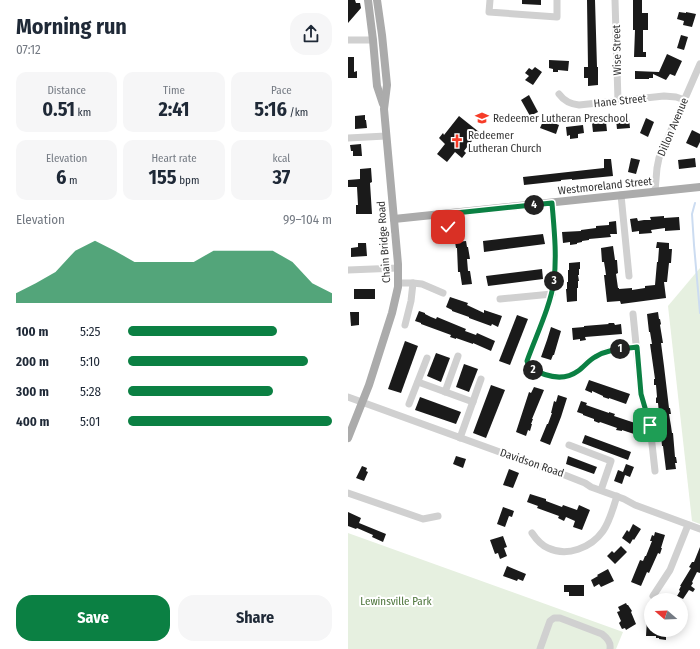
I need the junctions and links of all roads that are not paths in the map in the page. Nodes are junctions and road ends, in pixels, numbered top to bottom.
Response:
1 (368, 0) edge
2 (377, 0) edge
3 (490, 0) edge
4 (557, 0) edge
5 (615, 0) edge
6 (348, 40) edge
7 (373, 40) junction
8 (700, 64) edge
9 (559, 94) dead end
10 (684, 100) junction
11 (618, 101) junction
12 (384, 109) junction
13 (386, 136) junction
14 (348, 138) edge
15 (700, 187) edge
16 (655, 192) junction
17 (621, 195) junction
18 (552, 203) junction
19 (446, 214) junction
20 (394, 219) junction
21 (448, 227) dead end
22 (398, 268) junction
23 (348, 270) edge
24 (629, 276) dead end
25 (398, 283) junction
26 (413, 283) junction
27 (443, 293) dead end
28 (552, 294) junction
29 (500, 299) dead end
30 (633, 314) dead end
31 (405, 325) dead end
32 (637, 347) junction
33 (458, 356) dead end
34 (427, 358) dead end
35 (481, 379) dead end
36 (418, 382) junction
37 (445, 392) junction
38 (348, 397) edge
39 (363, 402) junction
40 (473, 402) junction
41 (409, 404) dead end
42 (348, 438) edge
43 (460, 438) junction
44 (569, 445) dead end
45 (655, 470) dead end
46 (601, 490) junction
47 (348, 493) edge
48 (617, 496) junction
49 (438, 516) dead end
50 (688, 524) junction
51 (700, 529) edge
52 (532, 533) dead end
53 (655, 593) edge
54 (540, 649) edge
55 (610, 649) edge

1 - 7 main road, Chain Bridge Road
2 - 12 main road, Chain Bridge Road
3 - 4 street
5 - 11 street, Wise Street
6 - 7 street
7 - 12 main road, Chain Bridge Road
8 - 10 street, Dillon Avenue
9 - 11 street, Hane Street
10 - 11 street, Hane Street
10 - 16 street, Dillon Avenue
12 - 13 main road, Chain Bridge Road
13 - 14 street
13 - 20 main road, Chain Bridge Road
15 - 16 main road, Westmoreland Street
16 - 17 main road, Westmoreland Street
17 - 18 main road, Westmoreland Street
17 - 24 street
18 - 19 main road, Westmoreland Street
18 - 28 street
19 - 20 main road, Westmoreland Street
19 - 21 street
20 - 22 main road, Chain Bridge Road
22 - 23 street
22 - 25 main road, Chain Bridge Road
25 - 26 street
25 - 39 main road, Chain Bridge Road
26 - 27 street
26 - 31 street
28 - 29 street
28 - 32 street
30 - 32 street
32 - 45 street
33 - 37 street
34 - 36 street
35 - 40 street
36 - 37 street
36 - 41 street
37 - 40 street
38 - 39 street, Davidson Road
39 - 42 main road, Chain Bridge Road
39 - 43 street, Davidson Road
40 - 43 street
43 - 46 street, Davidson Road
44 - 46 street
46 - 48 street, Davidson Road
47 - 49 street
48 - 50 street, Davidson Road
48 - 52 street
50 - 51 street, Davidson Road
50 - 53 street
54 - 55 street

